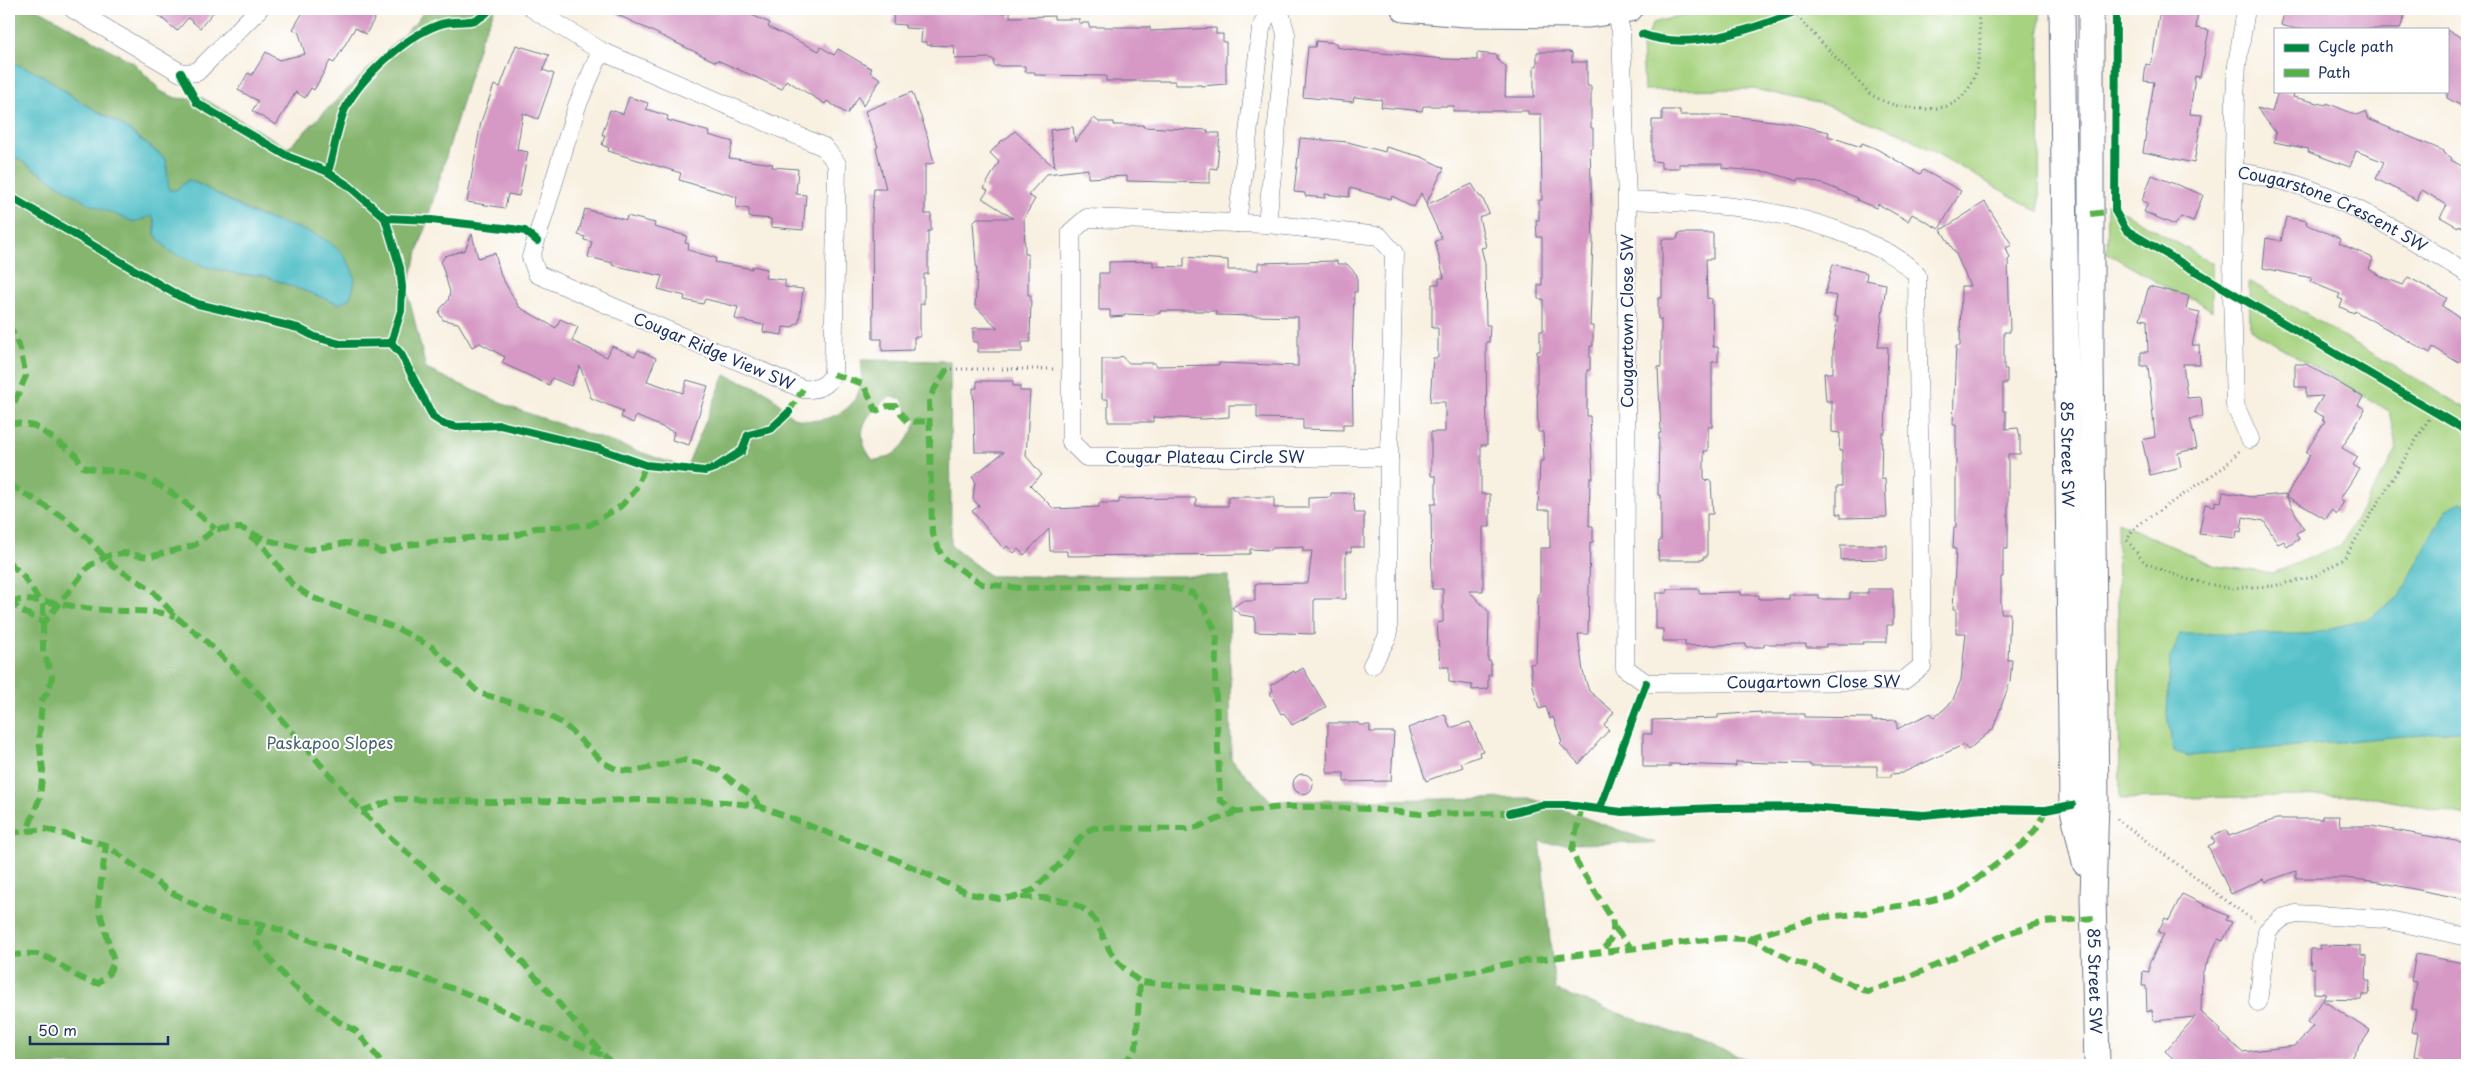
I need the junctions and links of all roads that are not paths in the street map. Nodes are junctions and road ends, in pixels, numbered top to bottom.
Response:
1 (73, 9) edge
2 (259, 9) edge
3 (533, 9) edge
4 (1269, 9) edge
5 (1279, 9) edge
6 (1404, 9) edge
7 (2062, 9) edge
8 (2091, 9) edge
9 (2246, 9) edge
10 (1623, 10) edge
11 (600, 51) junction
12 (2234, 171) junction
13 (1627, 200) junction
14 (1237, 223) junction
15 (1267, 224) junction
16 (2467, 273) edge
17 (2250, 439) road end
18 (1389, 457) junction
19 (1372, 665) dead end
20 (2093, 897) junction
21 (2467, 937) edge
22 (2258, 1002) dead end
23 (2097, 1065) edge

1 - 2 street
3 - 11 street, Cougar Ridge View SW
4 - 14 street
5 - 15 street
6 - 10 street
7 - 20 street, 85 Street SW
8 - 20 street, 85 Street SW
9 - 12 street, Cougarstone Crescent SW
10 - 13 street, Cougartown Close SW
11 - 11 street, Cougar Ridge View SW
12 - 16 street, Cougarstone Crescent SW
12 - 17 street
13 - 13 street, Cougartown Close SW
14 - 15 street, Cougar Plateau Circle SW
14 - 18 street, Cougar Plateau Circle SW
15 - 18 street, Cougar Plateau Circle SW
18 - 19 street
20 - 23 street, 85 Street SW
21 - 22 street

